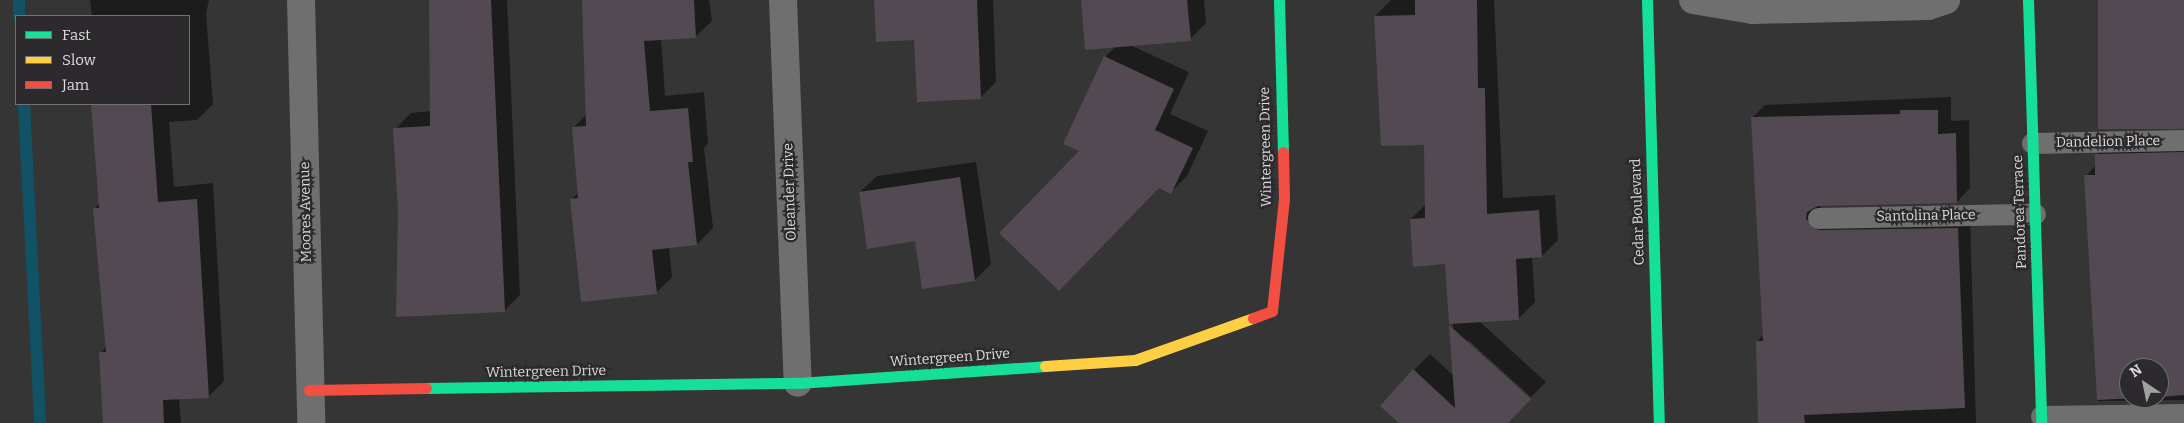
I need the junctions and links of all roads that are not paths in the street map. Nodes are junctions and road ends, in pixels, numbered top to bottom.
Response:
1 (301, 0) edge
2 (783, 0) edge
3 (1279, 0) edge
4 (1647, 0) edge
5 (1693, 0) edge
6 (1946, 0) edge
7 (2028, 0) edge
8 (2184, 140) edge
9 (2032, 143) junction
10 (2035, 214) junction
11 (1818, 218) dead end
12 (798, 383) junction
13 (310, 390) junction
14 (2184, 414) edge
15 (2041, 420) edge
16 (310, 423) edge
17 (1659, 423) edge

1 - 13 street, Moores Avenue
2 - 12 street, Oleander Drive
3 - 12 street, Wintergreen Drive
4 - 17 street, Cedar Boulevard
5 - 6 street
7 - 9 street, Pandorea Terrace
8 - 9 lane, Dandelion Place
9 - 10 street, Pandorea Terrace
10 - 11 lane, Santolina Place
10 - 15 street, Pandorea Terrace
12 - 13 street, Wintergreen Drive
13 - 16 street, Moores Avenue
14 - 15 lane

